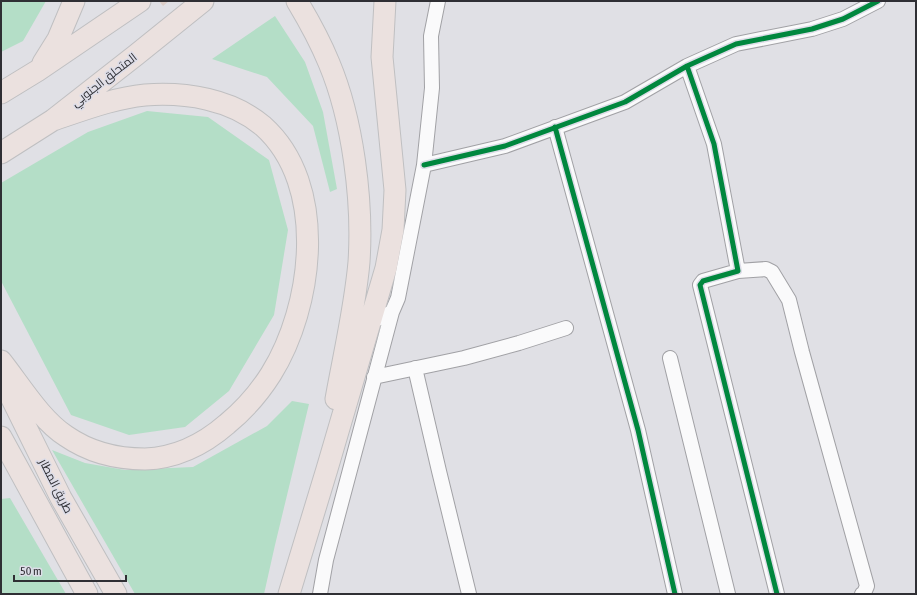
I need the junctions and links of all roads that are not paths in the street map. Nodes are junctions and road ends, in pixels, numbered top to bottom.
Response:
1 (74, 1) edge
2 (115, 1) edge
3 (140, 1) edge
4 (203, 1) edge
5 (297, 1) edge
6 (385, 1) edge
7 (438, 1) edge
8 (878, 1) edge
9 (61, 55) junction
10 (687, 66) junction
11 (37, 71) junction
12 (1, 93) edge
13 (53, 120) junction
14 (555, 127) junction
15 (1, 152) edge
16 (424, 166) junction
17 (738, 271) junction
18 (392, 312) junction
19 (371, 322) junction
20 (566, 328) dead end
21 (670, 358) dead end
22 (1, 361) edge
23 (415, 368) junction
24 (1, 376) edge
25 (374, 377) junction
26 (1, 437) edge
27 (327, 469) junction
28 (87, 594) edge
29 (116, 594) edge
30 (289, 594) edge
31 (320, 594) edge
32 (469, 594) edge
33 (674, 594) edge
34 (728, 594) edge
35 (777, 594) edge
36 (862, 594) edge

1 - 11 highway
2 - 9 highway
3 - 9 highway
4 - 13 highway, المتحلق الجنوبي
5 - 27 highway
6 - 19 highway
7 - 16 street
8 - 10 street
9 - 11 highway
10 - 14 street
10 - 17 street
11 - 12 highway
13 - 15 highway, المتحلق الجنوبي
13 - 22 highway
14 - 16 street
14 - 33 street
16 - 18 street
17 - 35 street
17 - 36 street
18 - 19 street
18 - 25 street
19 - 27 highway
20 - 23 street
21 - 34 street
23 - 25 street
23 - 32 street
24 - 29 highway, طريق المطار
25 - 31 street
26 - 28 highway, طريق المطار
27 - 30 highway

